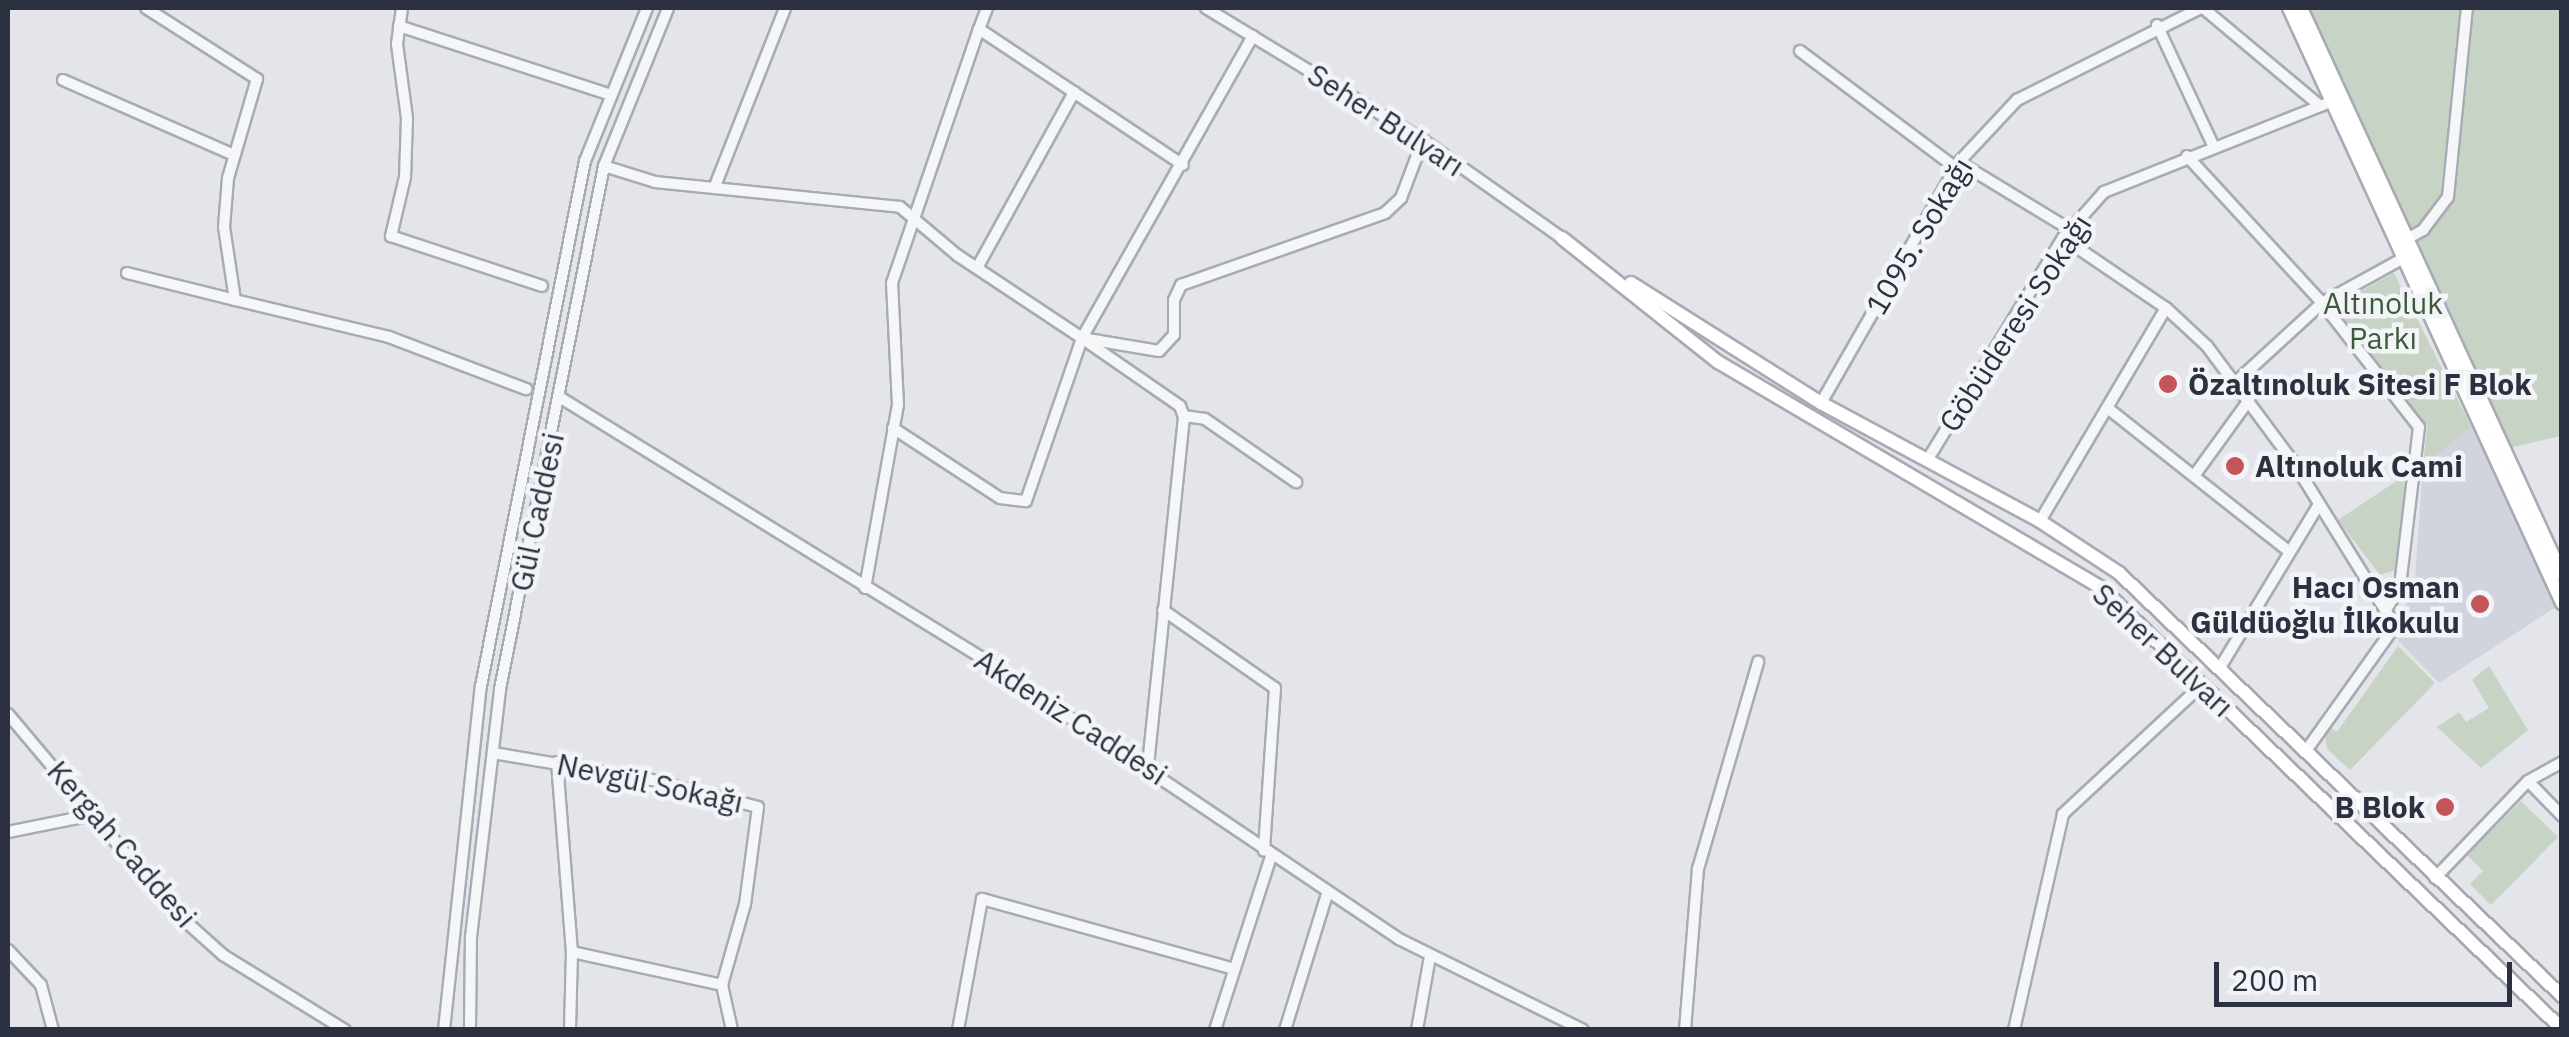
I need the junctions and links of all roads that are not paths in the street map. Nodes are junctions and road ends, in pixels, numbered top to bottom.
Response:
1 (146, 8) edge
2 (402, 8) edge
3 (647, 8) edge
4 (668, 8) edge
5 (786, 8) edge
6 (988, 8) edge
7 (1206, 8) edge
8 (2202, 8) edge
9 (2289, 8) edge
10 (2301, 8) edge
11 (2468, 8) edge
12 (2157, 24) junction
13 (400, 26) junction
14 (979, 29) junction
15 (1253, 36) junction
16 (1800, 51) dead end
17 (63, 80) dead end
18 (1074, 92) junction
19 (610, 96) junction
20 (2325, 104) junction
21 (1423, 140) junction
22 (2214, 148) junction
23 (234, 155) junction
24 (2187, 156) junction
25 (1183, 165) junction
26 (1957, 165) junction
27 (604, 166) junction
28 (715, 186) junction
29 (914, 221) junction
30 (2067, 234) junction
31 (1562, 238) junction
32 (2406, 240) junction
33 (2400, 260) junction
34 (977, 268) junction
35 (127, 273) dead end
36 (542, 286) dead end
37 (235, 300) junction
38 (2322, 304) junction
39 (2166, 308) junction
40 (1082, 338) junction
41 (2237, 381) junction
42 (526, 388) dead end
43 (561, 398) junction
44 (2249, 400) junction
45 (1821, 403) junction
46 (2110, 410) junction
47 (1184, 416) junction
48 (894, 428) junction
49 (1928, 459) junction
50 (2194, 476) junction
51 (1296, 482) dead end
52 (2319, 504) junction
53 (2040, 521) junction
54 (2286, 549) junction
55 (2560, 566) edge
56 (865, 588) junction
57 (2562, 603) edge
58 (2386, 609) junction
59 (1164, 610) junction
60 (1758, 662) dead end
61 (2221, 666) junction
62 (2203, 684) junction
63 (8, 714) edge
64 (2308, 748) junction
65 (493, 753) junction
66 (558, 762) junction
67 (2562, 762) edge
68 (1148, 768) junction
69 (2528, 781) junction
70 (97, 814) junction
71 (2562, 816) edge
72 (8, 832) edge
73 (1268, 854) junction
74 (2435, 878) junction
75 (1327, 894) junction
76 (8, 950) edge
77 (572, 952) junction
78 (1430, 956) junction
79 (1234, 970) junction
80 (722, 985) junction
81 (2562, 996) edge
82 (1563, 1026) edge
83 (53, 1030) edge
84 (345, 1030) edge
85 (444, 1030) edge
86 (470, 1030) edge
87 (570, 1030) edge
88 (732, 1030) edge
89 (958, 1030) edge
90 (1215, 1030) edge
91 (1285, 1030) edge
92 (1417, 1030) edge
93 (1583, 1030) edge
94 (1684, 1030) edge
95 (2014, 1030) edge
96 (2562, 1030) edge

1 - 23 street
2 - 13 street
3 - 19 street, Gül Caddesi
4 - 27 street, Gül Caddesi
5 - 28 street
6 - 14 street
7 - 15 street, Seher Bulvarı
8 - 12 street, 1095. Sokağı
8 - 20 street
9 - 20 main road
10 - 32 main road
11 - 32 street
12 - 22 street
12 - 26 street, 1095. Sokağı
13 - 19 street
13 - 36 street
14 - 18 street
14 - 29 street
15 - 21 street, Seher Bulvarı
15 - 25 street
16 - 26 street
17 - 23 street
18 - 25 street
18 - 34 street
19 - 85 street, Gül Caddesi
20 - 22 street, Göbüderesi Sokağı
20 - 33 main road
21 - 31 street, Seher Bulvarı
21 - 40 street
22 - 24 street, Göbüderesi Sokağı
23 - 37 street
24 - 30 street, Göbüderesi Sokağı
24 - 38 street
25 - 40 street
26 - 30 street
26 - 45 street, 1095. Sokağı
27 - 28 street
27 - 43 street, Gül Caddesi
28 - 29 street
29 - 34 street
29 - 48 street
30 - 39 street
30 - 49 street, Göbüderesi Sokağı
31 - 45 main road, Seher Bulvarı
31 - 62 main road, Seher Bulvarı
32 - 55 main road
33 - 38 street
33 - 57 main road
34 - 40 street
35 - 37 street
37 - 42 street
38 - 41 street
38 - 58 street
39 - 41 street
39 - 46 street
40 - 47 street
40 - 48 street
41 - 44 street
43 - 56 street, Akdeniz Caddesi
43 - 65 street, Gül Caddesi
44 - 50 street
44 - 52 street
45 - 49 main road, Seher Bulvarı
46 - 50 street
46 - 53 street
47 - 51 street
47 - 59 street
48 - 56 street
49 - 53 main road, Seher Bulvarı
50 - 54 street
52 - 54 street
52 - 58 street
53 - 61 main road, Seher Bulvarı
54 - 61 street
56 - 68 street, Akdeniz Caddesi
58 - 64 street
59 - 68 street
59 - 73 street
60 - 94 street
61 - 64 main road, Seher Bulvarı
62 - 95 street
62 - 96 main road, Seher Bulvarı
63 - 70 street, Kergah Caddesi
64 - 74 main road, Seher Bulvarı
65 - 66 street, Nevgül Sokağı
65 - 86 street, Gül Caddesi
66 - 77 street
66 - 80 street, Nevgül Sokağı
67 - 69 street
68 - 73 street, Akdeniz Caddesi
69 - 71 street
69 - 74 street
70 - 72 street
70 - 84 street, Kergah Caddesi
73 - 75 street, Akdeniz Caddesi
73 - 79 street
74 - 81 main road, Seher Bulvarı
75 - 78 street, Akdeniz Caddesi
75 - 91 street
76 - 83 street
77 - 80 street
77 - 87 street
78 - 82 street, Akdeniz Caddesi
78 - 92 street
79 - 89 street
79 - 90 street
80 - 88 street, Nevgül Sokağı
82 - 93 street, Akdeniz Caddesi

